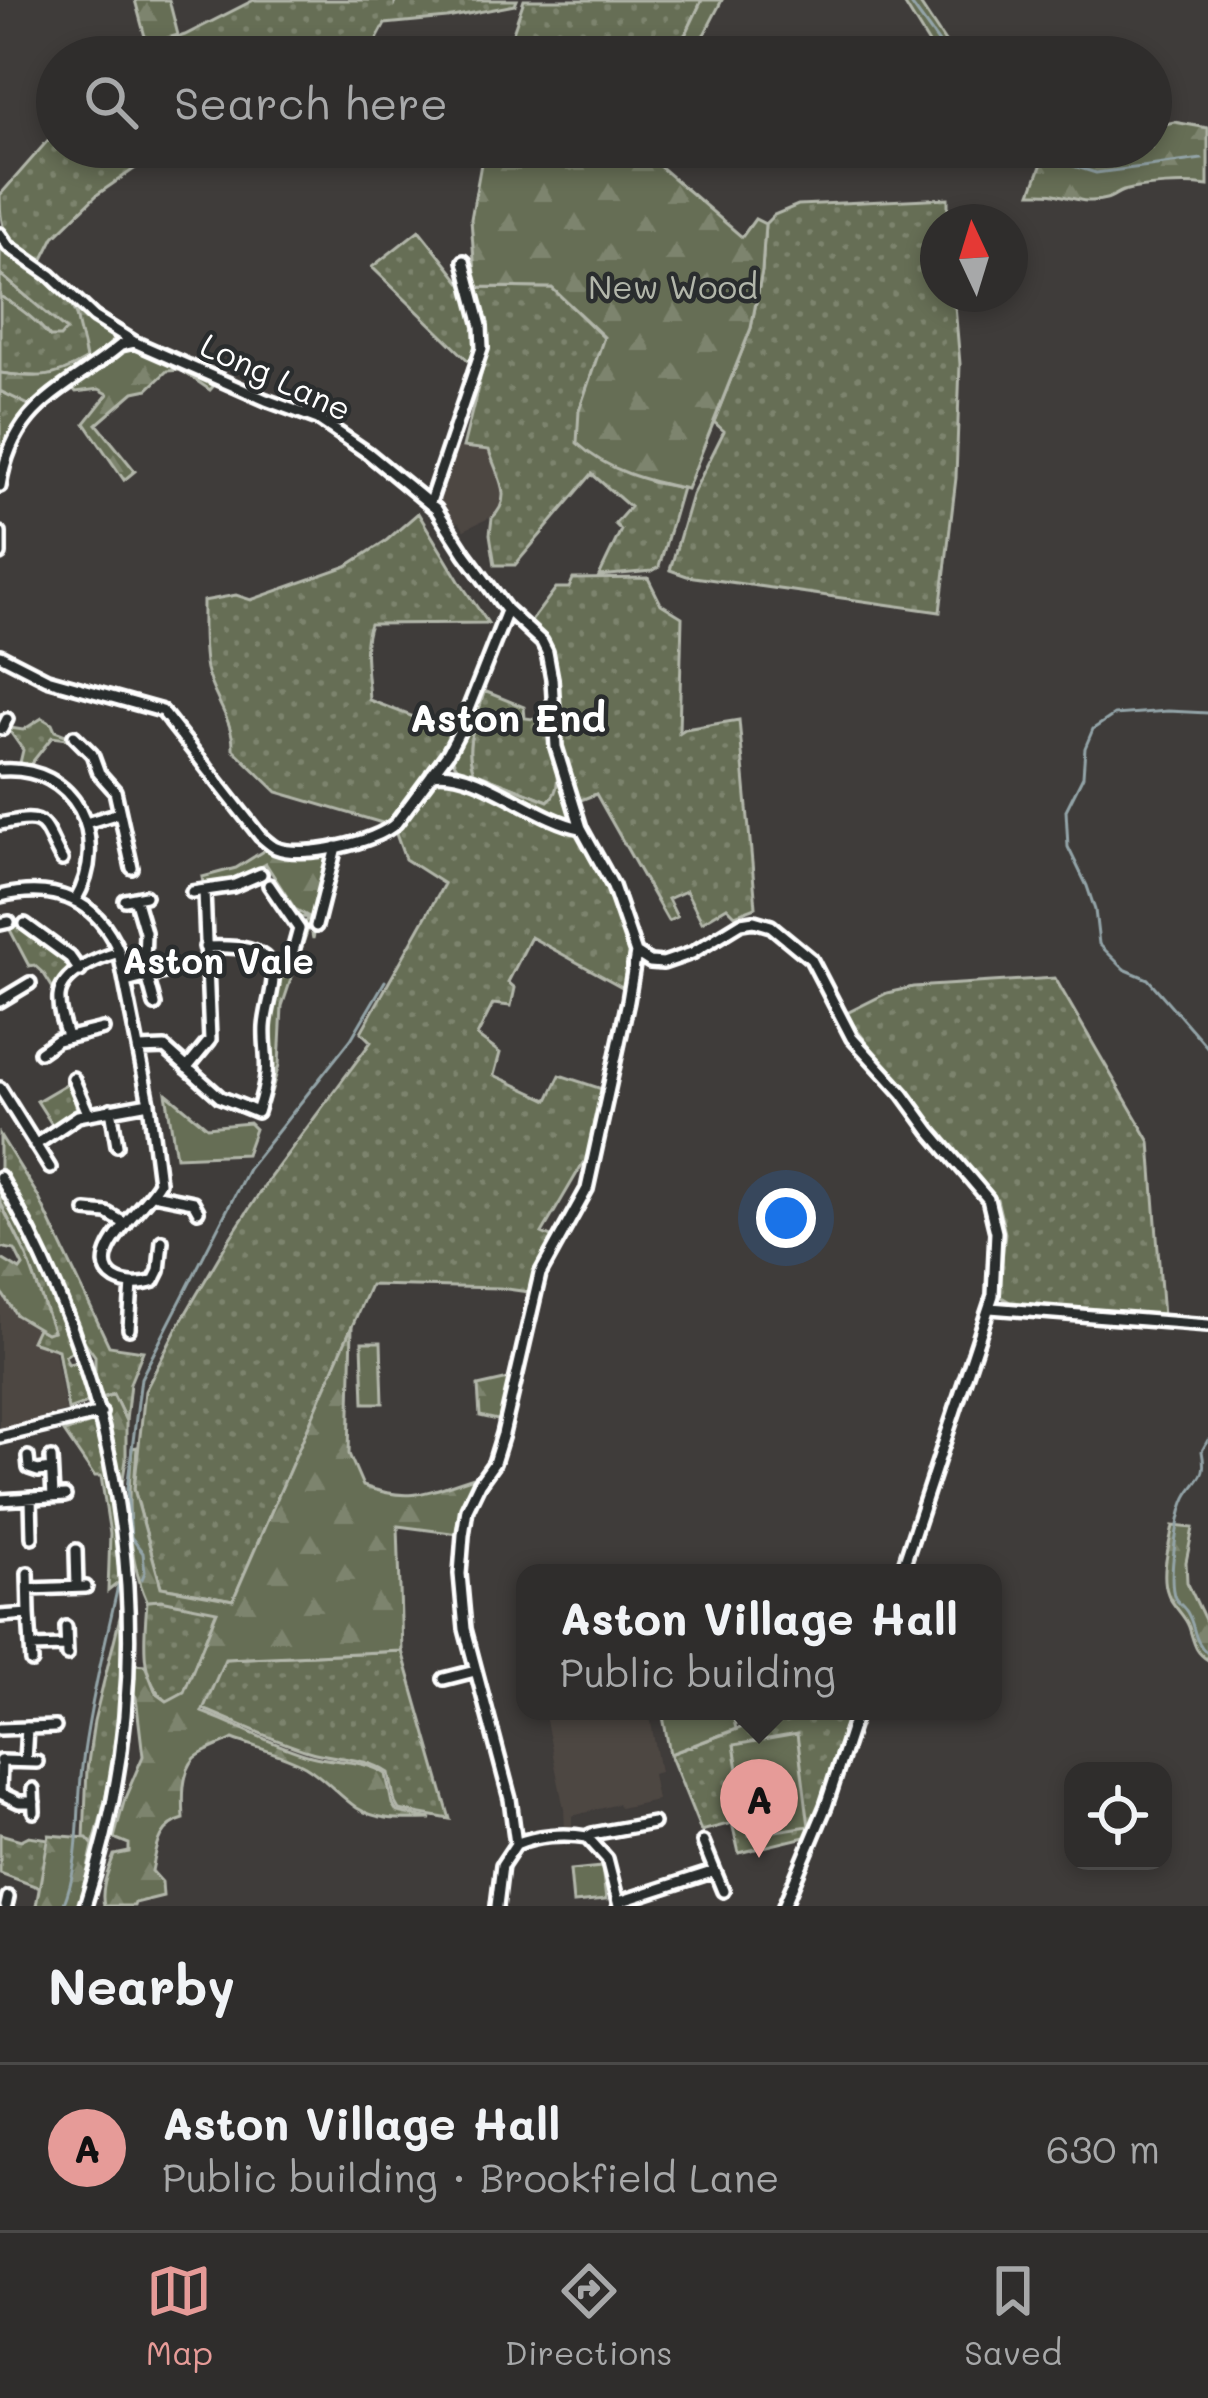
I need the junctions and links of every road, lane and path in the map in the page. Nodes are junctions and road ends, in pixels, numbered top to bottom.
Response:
1 (0, 234) edge
2 (464, 261) dead end
3 (134, 342) junction
4 (0, 486) edge
5 (430, 502) junction
6 (0, 533) edge
7 (0, 554) edge
8 (507, 611) junction
9 (0, 655) edge
10 (74, 742) dead end
11 (448, 753) junction
12 (0, 770) edge
13 (432, 774) junction
14 (458, 774) junction
15 (118, 813) junction
16 (86, 823) junction
17 (0, 824) edge
18 (581, 827) junction
19 (336, 847) junction
20 (57, 856) dead end
21 (132, 868) dead end
22 (260, 874) dead end
23 (269, 885) dead end
24 (0, 896) edge
25 (135, 898) dead end
26 (75, 901) junction
27 (31, 925) dead end
28 (316, 926) dead end
29 (206, 947) junction
30 (119, 952) junction
31 (636, 953) junction
32 (206, 966) junction
33 (273, 970) junction
34 (80, 971) junction
35 (148, 977) junction
36 (126, 982) junction
37 (30, 983) dead end
38 (2, 997) edge
39 (155, 1005) dead end
40 (99, 1032) dead end
41 (67, 1036) junction
42 (44, 1046) dead end
43 (140, 1049) junction
44 (188, 1068) junction
45 (78, 1084) dead end
46 (2, 1085) edge
47 (149, 1102) junction
48 (111, 1108) junction
49 (88, 1113) junction
50 (35, 1145) junction
51 (117, 1145) dead end
52 (49, 1162) dead end
53 (0, 1177) edge
54 (153, 1194) junction
55 (196, 1203) dead end
56 (90, 1215) dead end
57 (126, 1224) junction
58 (164, 1246) dead end
59 (132, 1284) junction
60 (990, 1308) junction
61 (1208, 1325) edge
62 (128, 1329) dead end
63 (95, 1415) junction
64 (0, 1437) edge
65 (28, 1457) dead end
66 (65, 1496) dead end
67 (53, 1497) junction
68 (31, 1498) junction
69 (0, 1500) edge
70 (19, 1517) dead end
71 (32, 1517) junction
72 (32, 1537) dead end
73 (76, 1550) dead end
74 (904, 1564) edge
75 (28, 1573) dead end
76 (29, 1589) junction
77 (29, 1615) junction
78 (0, 1616) edge
79 (66, 1627) dead end
80 (32, 1647) junction
81 (32, 1662) dead end
82 (475, 1671) junction
83 (444, 1679) dead end
84 (853, 1720) edge
85 (55, 1727) dead end
86 (27, 1728) junction
87 (0, 1729) edge
88 (1, 1761) edge
89 (25, 1761) junction
90 (37, 1762) dead end
91 (34, 1789) dead end
92 (0, 1793) edge
93 (652, 1823) dead end
94 (587, 1837) junction
95 (703, 1842) dead end
96 (515, 1844) junction
97 (715, 1871) junction
98 (723, 1891) dead end
99 (619, 1904) edge
100 (86, 1906) edge
101 (497, 1906) edge
102 (784, 1906) edge

1 - 3 street, Long Lane
2 - 5 street
3 - 4 street
3 - 5 street, Long Lane
5 - 8 street, Long Lane
6 - 7 street
8 - 11 street
8 - 18 street, Long Lane
9 - 19 street
10 - 15 street
11 - 13 street
11 - 14 street
12 - 16 street
13 - 14 street
13 - 19 street
14 - 18 street
15 - 16 street
15 - 21 street
16 - 26 street
17 - 20 street
18 - 31 street, Long Lane
19 - 28 street
22 - 29 street
23 - 33 street
24 - 26 street
25 - 35 street
26 - 30 street
27 - 34 street
29 - 32 street
29 - 33 street
30 - 34 street
30 - 36 street
31 - 60 street
31 - 82 street
32 - 35 street
32 - 44 street
33 - 44 street
34 - 41 street
35 - 36 street
35 - 39 street
36 - 43 street
37 - 38 street
40 - 41 street
41 - 42 street
43 - 44 street
43 - 47 street
45 - 49 street
46 - 50 street
47 - 48 street
47 - 54 street
48 - 49 street
48 - 51 street
49 - 50 street
50 - 52 street
53 - 63 street
54 - 55 street
54 - 57 street
56 - 57 street
57 - 59 street
58 - 59 street
59 - 62 street
60 - 61 street
60 - 74 street
63 - 64 street
63 - 100 street
65 - 67 street
66 - 67 street
67 - 68 street
68 - 69 street
68 - 71 street
70 - 71 street
71 - 72 street
73 - 76 street
75 - 76 street
76 - 77 street
77 - 78 street
77 - 80 street
79 - 80 street
80 - 81 street
82 - 83 street
82 - 96 street
84 - 102 street
85 - 86 street
86 - 87 street
86 - 89 street
88 - 89 street
88 - 92 street
89 - 90 street
91 - 92 street
93 - 94 street
94 - 96 street
94 - 99 street
95 - 97 street
96 - 101 street
97 - 98 street
97 - 99 street

